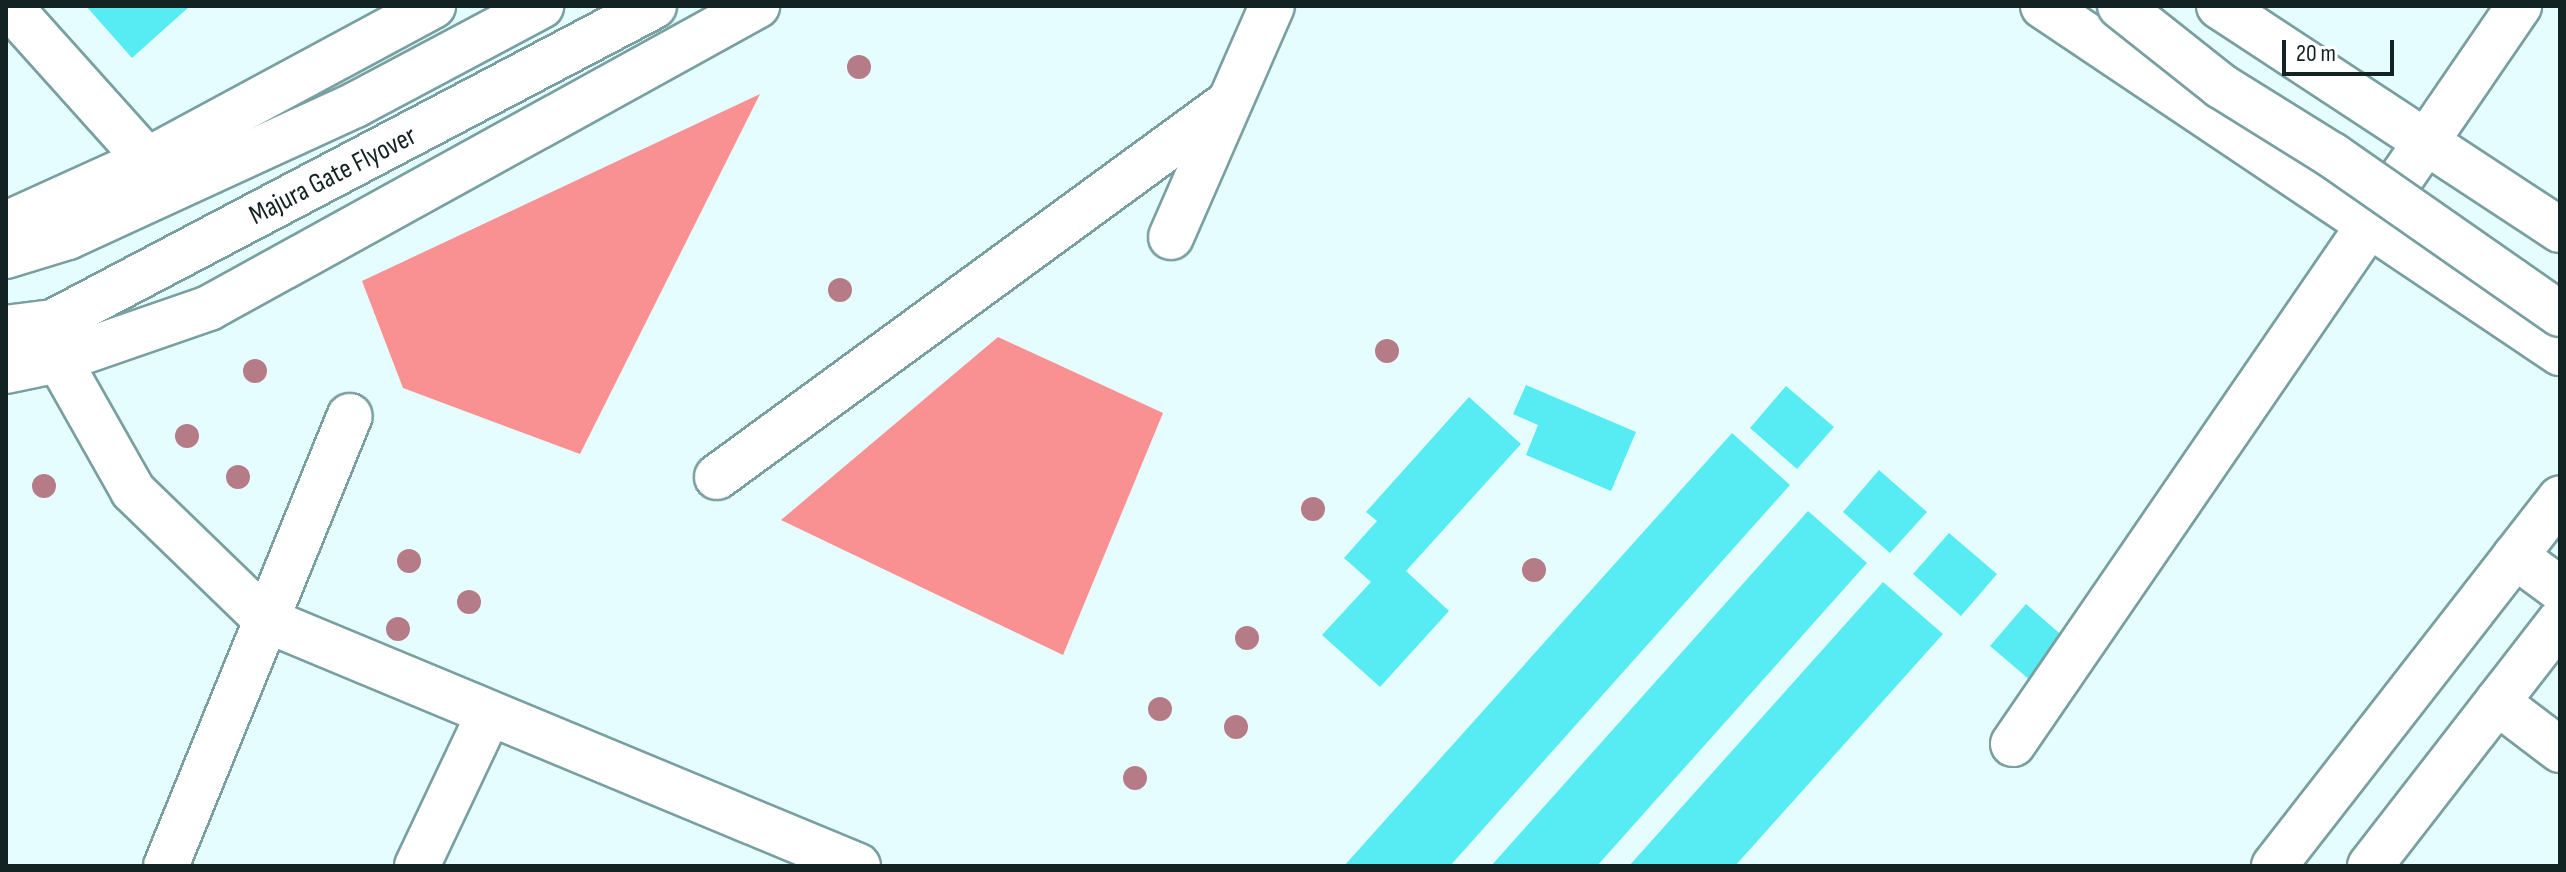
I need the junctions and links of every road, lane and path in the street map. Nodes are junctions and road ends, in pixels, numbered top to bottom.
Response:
1 (9, 6) edge
2 (541, 6) edge
3 (654, 6) edge
4 (757, 6) edge
5 (1272, 6) edge
6 (2043, 6) edge
7 (2120, 6) edge
8 (2219, 6) edge
9 (2235, 6) edge
10 (2519, 6) edge
11 (429, 7) edge
12 (2282, 47) junction
13 (1227, 104) junction
14 (2429, 141) junction
15 (147, 160) junction
16 (6, 224) edge
17 (2372, 226) junction
18 (2560, 230) edge
19 (1171, 237) dead end
20 (6, 256) edge
21 (2560, 314) edge
22 (6, 328) edge
23 (2560, 353) edge
24 (59, 360) junction
25 (6, 371) edge
26 (350, 416) dead end
27 (717, 477) dead end
28 (2560, 498) edge
29 (2515, 556) junction
30 (2560, 589) edge
31 (266, 620) junction
32 (2560, 621) edge
33 (2497, 702) junction
34 (488, 716) junction
35 (2013, 744) dead end
36 (2560, 750) edge
37 (166, 866) edge
38 (417, 866) edge
39 (858, 866) edge
40 (2274, 866) edge
41 (2370, 866) edge

1 - 15 main road
2 - 20 main road, Majura Gate Flyover
3 - 22 main road, Majura Gate Flyover
4 - 24 main road
5 - 13 main road
6 - 17 main road
7 - 21 main road, bridge
8 - 12 main road
9 - 12 main road
10 - 14 main road
11 - 15 main road
12 - 14 main road
13 - 19 main road
13 - 27 main road
14 - 17 main road
14 - 18 main road
15 - 16 main road
17 - 23 main road
17 - 35 main road
24 - 25 main road
24 - 31 main road
26 - 31 main road
28 - 29 main road
29 - 30 main road
29 - 40 main road
31 - 34 main road
31 - 37 main road
32 - 33 main road
33 - 36 main road
33 - 41 main road
34 - 38 main road
34 - 39 main road

